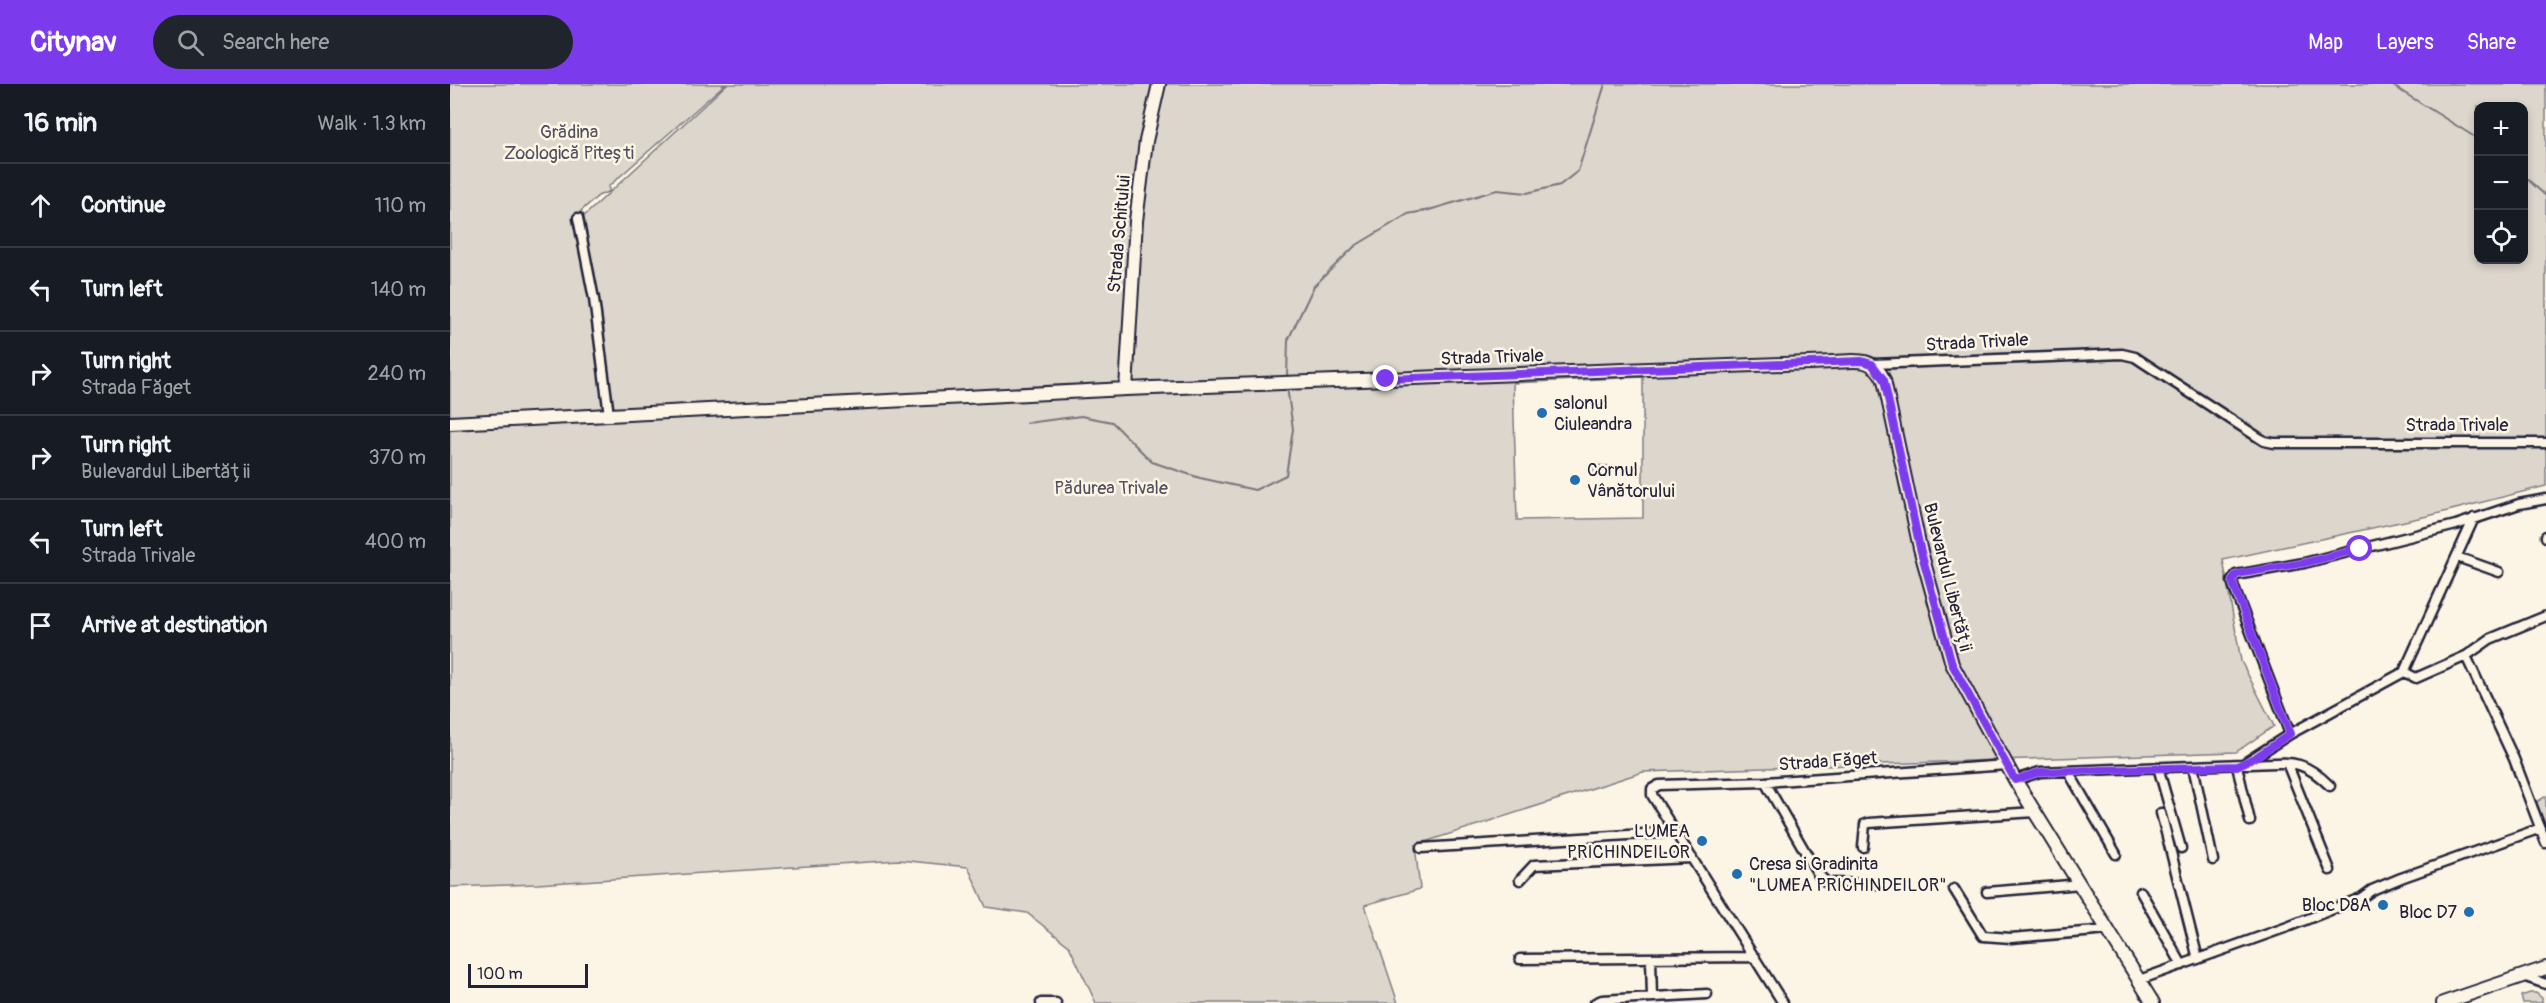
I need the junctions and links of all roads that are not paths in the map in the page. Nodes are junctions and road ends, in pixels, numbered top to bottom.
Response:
1 (1159, 84) edge
2 (578, 218) dead end
3 (1872, 364) junction
4 (1126, 389) junction
5 (609, 415) junction
6 (450, 423) edge
7 (2546, 443) edge
8 (2546, 499) edge
9 (2474, 518) junction
10 (2457, 557) junction
11 (2499, 572) dead end
12 (2546, 616) edge
13 (2466, 656) junction
14 (2404, 672) junction
15 (2290, 734) junction
16 (2287, 763) junction
17 (2007, 765) junction
18 (2240, 765) junction
19 (2193, 766) junction
20 (2158, 767) junction
21 (2068, 771) junction
22 (2015, 780) junction
23 (1765, 782) junction
24 (2330, 786) dead end
25 (2035, 812) junction
26 (2161, 813) dead end
27 (2250, 821) dead end
28 (2541, 828) junction
29 (1676, 832) junction
30 (2546, 843) edge
31 (1863, 847) dead end
32 (1421, 848) dead end
33 (2181, 848) dead end
34 (2116, 854) dead end
35 (1692, 858) junction
36 (2213, 860) dead end
37 (2330, 870) dead end
38 (1520, 880) dead end
39 (1876, 884) dead end
40 (2081, 884) junction
41 (1954, 889) dead end
42 (1987, 892) dead end
43 (2141, 892) dead end
44 (2109, 930) junction
45 (1755, 957) junction
46 (1520, 959) dead end
47 (1651, 959) junction
48 (2198, 959) junction
49 (2182, 965) junction
50 (2546, 968) edge
51 (2523, 976) junction
52 (2139, 980) junction
53 (2546, 984) edge
54 (1707, 994) dead end
55 (1652, 997) junction
56 (1625, 1001) edge
57 (1041, 1003) edge
58 (1056, 1003) edge
59 (1595, 1003) edge
60 (1783, 1003) edge
61 (2153, 1003) edge
62 (2443, 1003) edge

1 - 4 main road, Strada Schitului
2 - 5 street
3 - 4 main road, Strada Trivale
3 - 7 street, Strada Trivale
3 - 17 main road, Bulevardul Libertății
4 - 5 main road, Strada Trivale
5 - 6 main road, Strada Trivale
8 - 9 street
9 - 10 street
9 - 15 street
10 - 11 street
10 - 14 street
12 - 13 street
13 - 14 street
13 - 28 street
14 - 15 street
15 - 18 street
16 - 18 street
16 - 24 street
16 - 37 street
17 - 22 main road, Bulevardul Libertății
17 - 23 street, Strada Făget
18 - 19 street
18 - 27 street
19 - 20 street
19 - 36 street
20 - 21 street
20 - 33 street
21 - 22 street
21 - 34 street
22 - 25 main road, Bulevardul Libertății
23 - 29 street, Strada Făget
23 - 39 street
25 - 31 street
25 - 40 main road, Bulevardul Libertății
26 - 48 street
28 - 30 street
28 - 48 street
29 - 32 street
29 - 35 street
35 - 38 street
35 - 45 street
40 - 42 street
40 - 44 main road, Bulevardul Libertății
41 - 44 street
43 - 49 street
44 - 52 main road, Bulevardul Libertății
45 - 47 street
45 - 60 street
46 - 47 street
47 - 55 street
48 - 49 street
49 - 52 street
50 - 51 main road
51 - 53 street
51 - 62 main road
52 - 61 main road, Bulevardul Libertății
54 - 55 street
55 - 56 street
56 - 59 street
57 - 58 street

